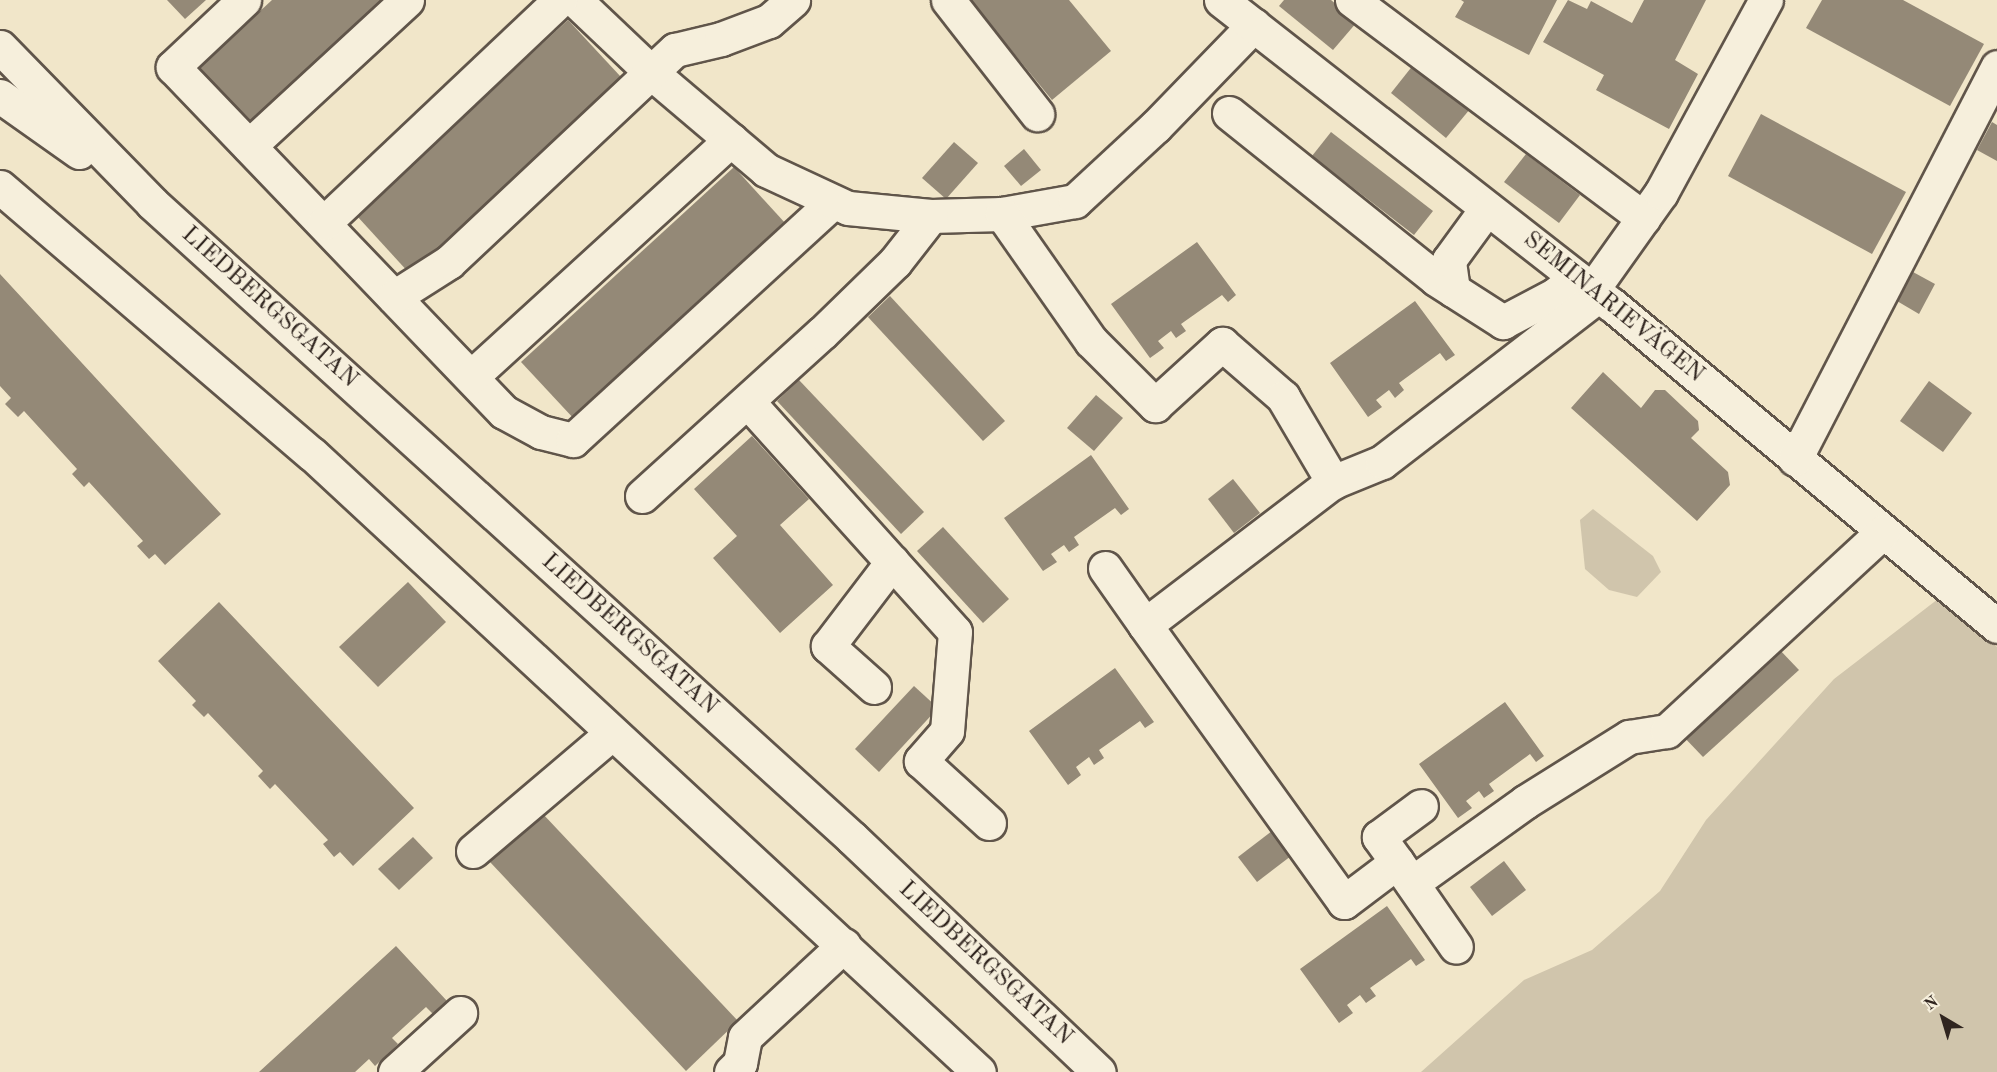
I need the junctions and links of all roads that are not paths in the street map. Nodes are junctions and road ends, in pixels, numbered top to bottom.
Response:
1 (244, 0) edge
2 (407, 0) edge
3 (560, 0) edge
4 (575, 0) edge
5 (793, 0) edge
6 (948, 0) edge
7 (1221, 0) edge
8 (1352, 0) edge
9 (1766, 0) edge
10 (1254, 25) junction
11 (0, 46) edge
12 (1997, 67) edge
13 (653, 75) junction
14 (0, 96) edge
15 (1229, 113) dead end
16 (1037, 114) dead end
17 (731, 140) junction
18 (249, 146) junction
19 (0, 188) edge
20 (833, 202) junction
21 (152, 203) junction
22 (1487, 208) junction
23 (1002, 214) junction
24 (931, 216) junction
25 (1643, 218) junction
26 (324, 223) junction
27 (1589, 287) junction
28 (1454, 290) junction
29 (394, 297) junction
30 (471, 377) junction
31 (748, 402) junction
32 (1795, 459) junction
33 (1334, 483) junction
34 (642, 496) dead end
35 (1883, 532) junction
36 (892, 562) junction
37 (1105, 568) dead end
38 (1145, 625) junction
39 (1997, 626) edge
40 (874, 687) dead end
41 (612, 734) junction
42 (1420, 806) dead end
43 (989, 823) dead end
44 (473, 851) dead end
45 (1404, 873) junction
46 (844, 945) junction
47 (1456, 947) dead end
48 (460, 1013) dead end
49 (395, 1072) edge
50 (731, 1072) edge
51 (979, 1072) edge
52 (1099, 1072) edge

1 - 18 street
2 - 18 street
3 - 26 street
4 - 13 street
5 - 13 street
6 - 16 street
7 - 10 street, SEMINARIEVÄGEN
8 - 25 street
9 - 25 street
10 - 22 street, SEMINARIEVÄGEN
10 - 23 street
11 - 21 street, LIEDBERGSGATAN
12 - 32 street
13 - 17 street
13 - 29 street
14 - 21 street, LIEDBERGSGATAN
15 - 28 street
17 - 20 street
17 - 30 street
18 - 26 street
19 - 41 street
20 - 24 street
20 - 30 street
21 - 52 street, LIEDBERGSGATAN
22 - 27 street, SEMINARIEVÄGEN
22 - 28 street
23 - 24 street
23 - 33 street
24 - 31 street
25 - 27 street
26 - 29 street
27 - 28 street
27 - 32 street, SEMINARIEVÄGEN
27 - 33 street
29 - 30 street
31 - 34 street
31 - 36 street
32 - 35 street, SEMINARIEVÄGEN
33 - 38 street
35 - 39 street, SEMINARIEVÄGEN
35 - 45 street
36 - 40 street
36 - 43 street
37 - 38 street
38 - 45 street
41 - 44 street
41 - 46 street
42 - 45 street
45 - 47 street
46 - 50 street
46 - 51 street
48 - 49 street

